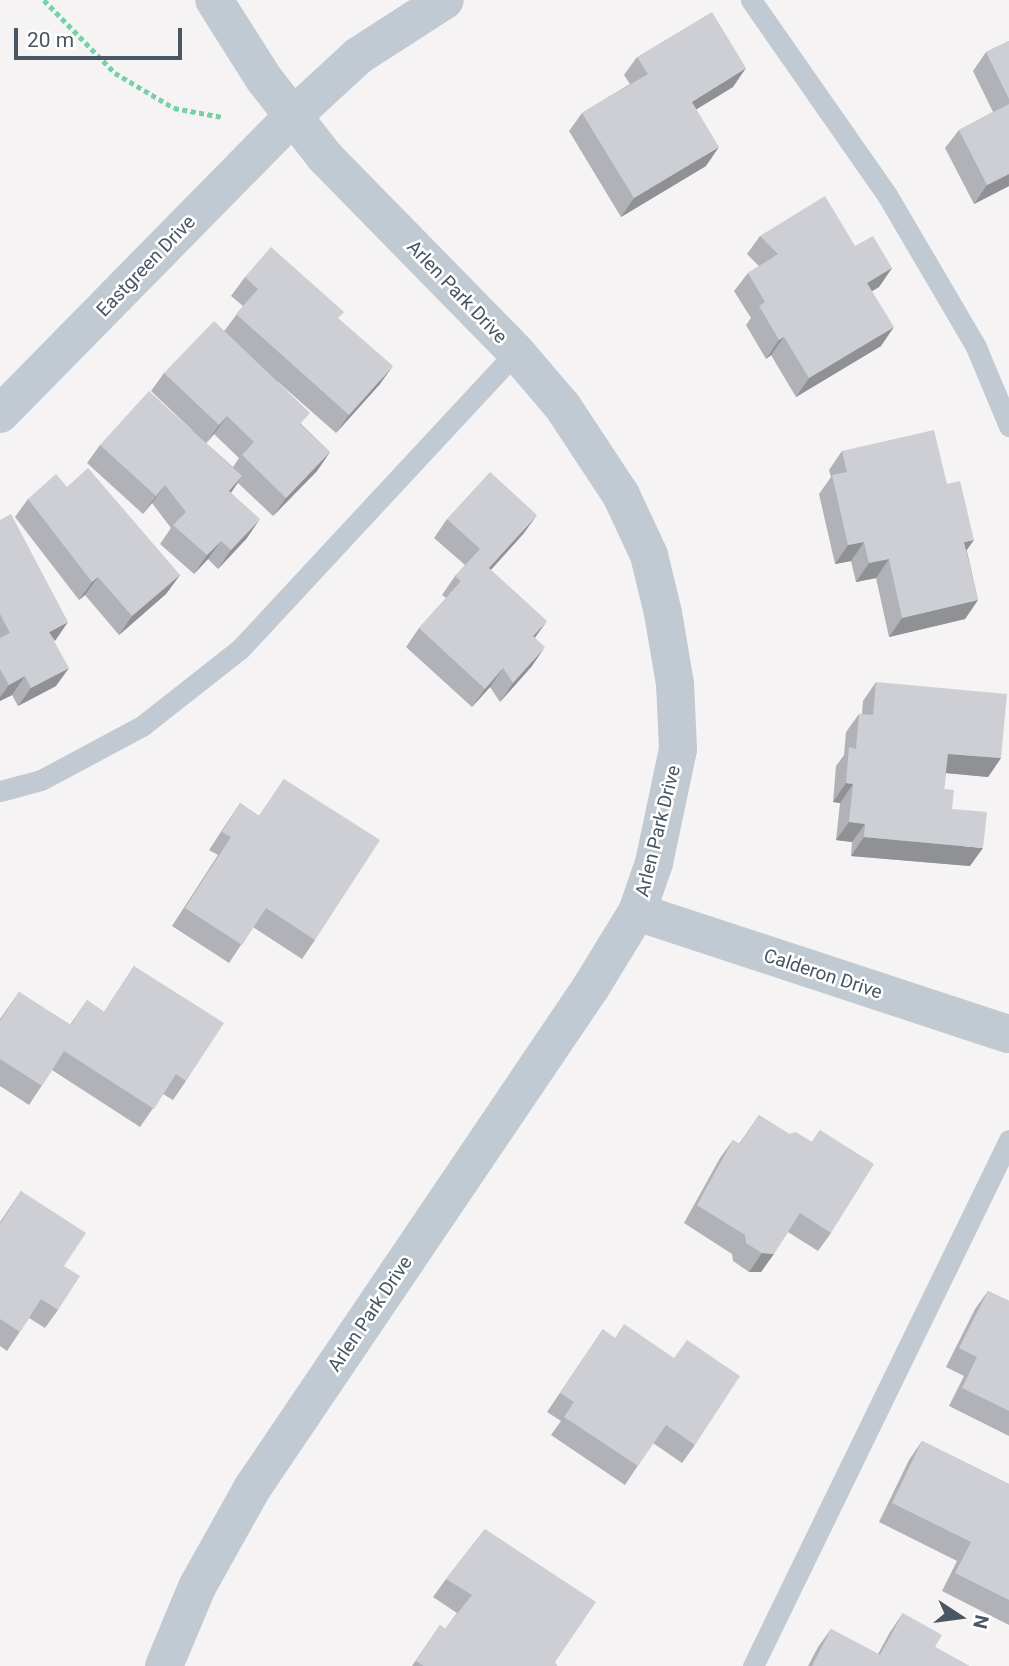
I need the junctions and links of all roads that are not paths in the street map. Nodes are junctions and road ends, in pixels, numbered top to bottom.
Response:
1 (214, 0) edge
2 (445, 0) edge
3 (751, 0) edge
4 (292, 117) junction
5 (516, 352) junction
6 (0, 414) edge
7 (1009, 426) edge
8 (0, 791) edge
9 (637, 912) junction
10 (1009, 1034) edge
11 (1009, 1140) edge
12 (164, 1666) edge
13 (753, 1666) edge

1 - 4 street, Arlen Park Drive
2 - 4 street, Eastgreen Drive
3 - 7 lane
4 - 5 street, Arlen Park Drive
4 - 6 street, Eastgreen Drive
5 - 8 lane
5 - 9 street, Arlen Park Drive
9 - 10 street, Calderon Drive
9 - 12 street, Arlen Park Drive
11 - 13 lane

